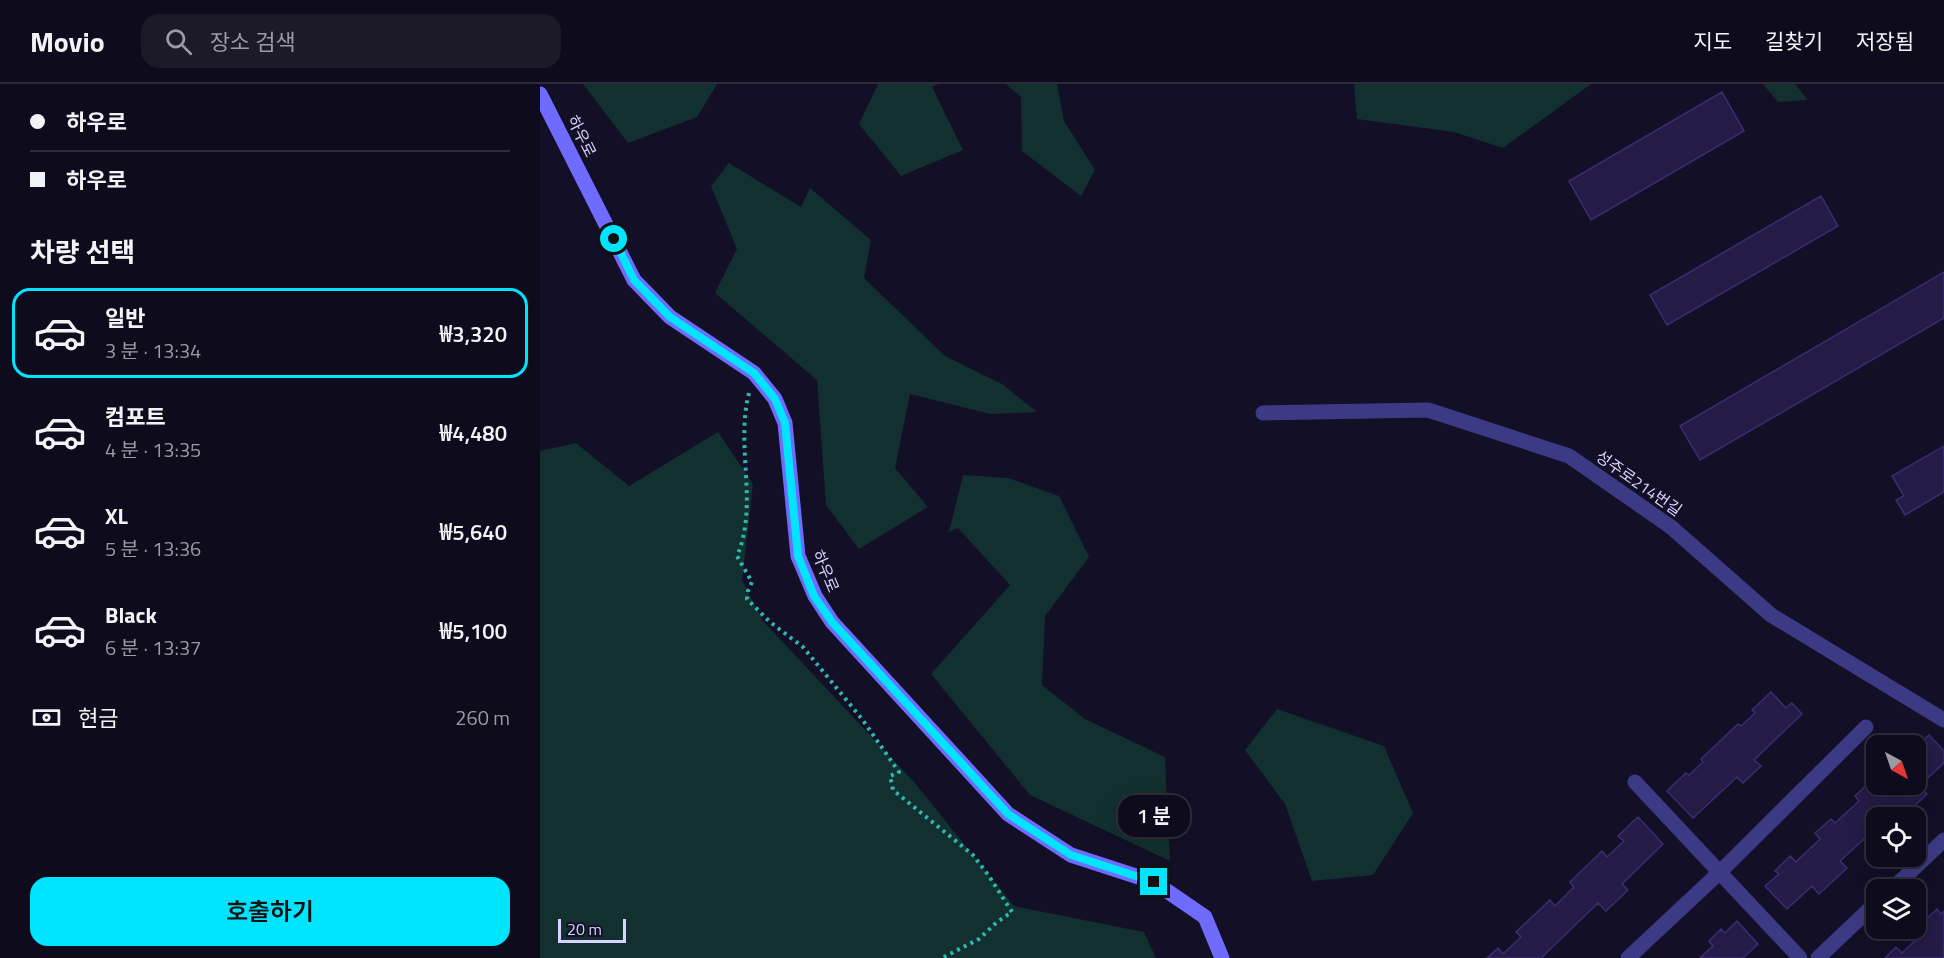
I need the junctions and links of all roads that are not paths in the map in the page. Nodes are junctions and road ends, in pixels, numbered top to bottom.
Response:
1 (540, 94) edge
2 (1263, 413) dead end
3 (1944, 720) edge
4 (1866, 727) dead end
5 (1635, 782) dead end
6 (1944, 840) edge
7 (1720, 872) junction
8 (1903, 879) edge
9 (1866, 912) edge
10 (1222, 958) edge
11 (1628, 958) edge
12 (1800, 958) edge
13 (1818, 958) edge

1 - 10 street, 하우로
2 - 3 street, 성주로214번길
4 - 7 street
5 - 7 street
6 - 8 street
7 - 11 street
7 - 12 street
9 - 13 street

